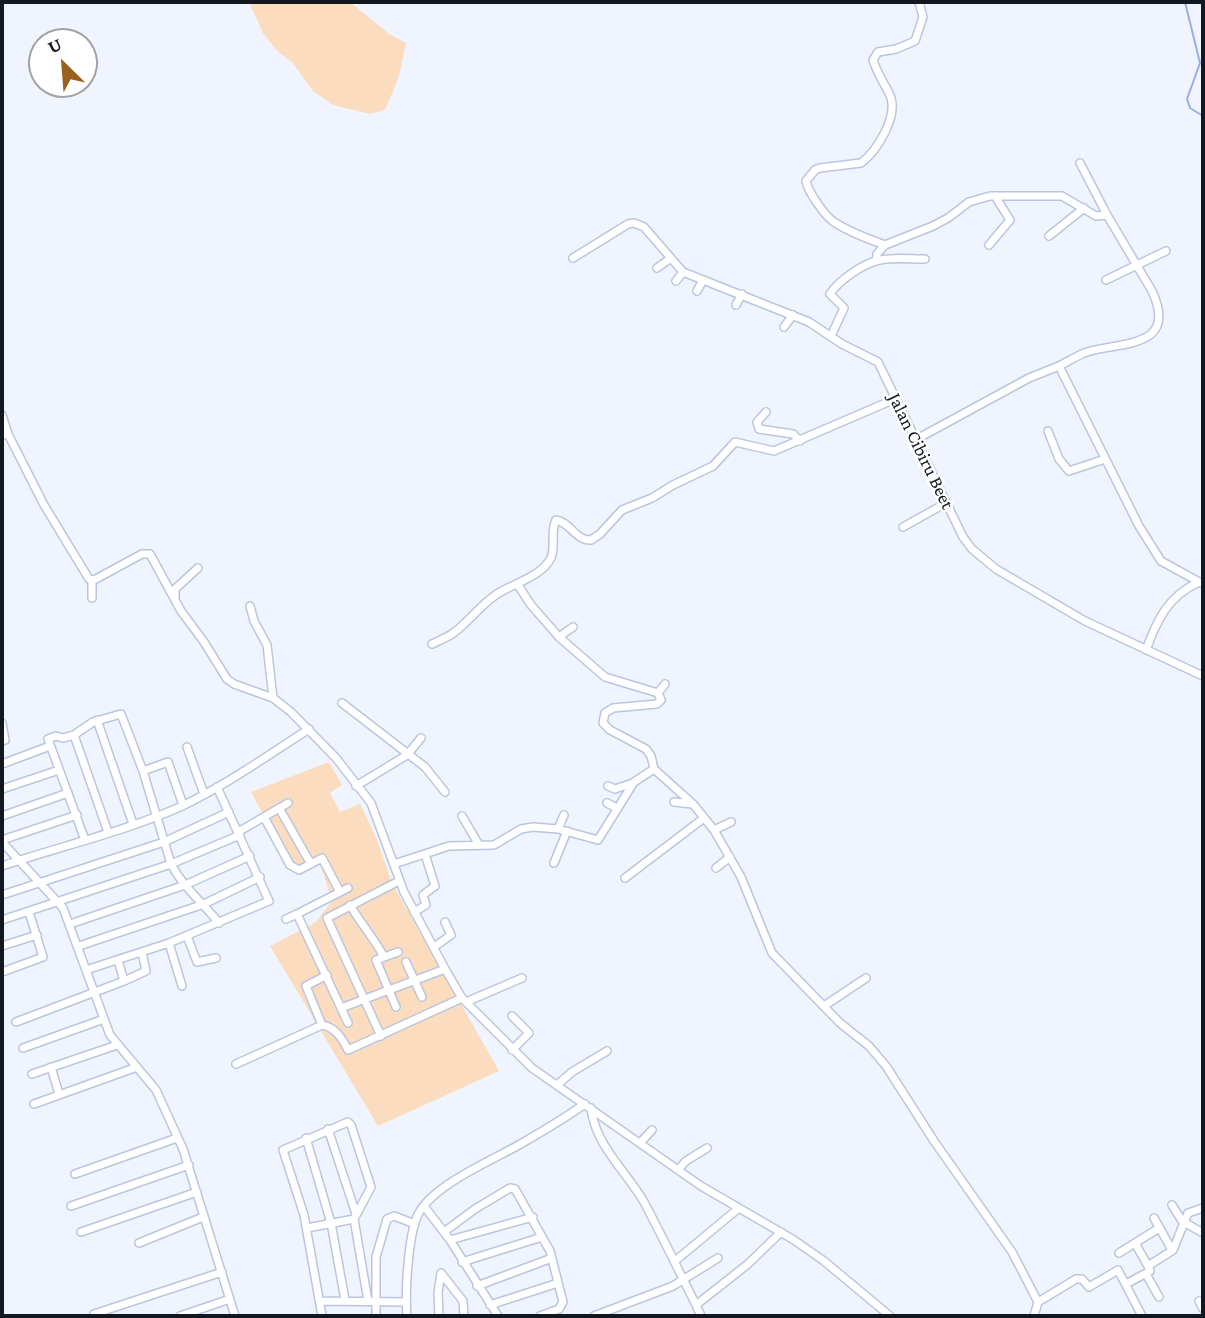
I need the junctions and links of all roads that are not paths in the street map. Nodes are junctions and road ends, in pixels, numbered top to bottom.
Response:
1 (919, 2) edge
2 (1080, 163) dead end
3 (995, 196) junction
4 (1084, 208) junction
5 (1107, 215) junction
6 (1049, 236) dead end
7 (885, 245) junction
8 (989, 245) dead end
9 (1166, 251) dead end
10 (573, 258) dead end
11 (671, 258) junction
12 (925, 259) dead end
13 (876, 261) junction
14 (1135, 265) junction
15 (657, 268) dead end
16 (683, 272) junction
17 (1106, 279) dead end
18 (703, 280) junction
19 (676, 281) dead end
20 (697, 291) dead end
21 (742, 295) junction
22 (736, 305) dead end
23 (793, 315) junction
24 (784, 327) dead end
25 (831, 336) junction
26 (1059, 366) junction
27 (895, 399) junction
28 (766, 412) dead end
29 (2, 415) edge
30 (1048, 431) dead end
31 (5, 434) edge
32 (915, 440) junction
33 (800, 441) junction
34 (1105, 459) junction
35 (946, 503) junction
36 (903, 527) dead end
37 (198, 568) dead end
38 (92, 580) junction
39 (1201, 583) edge
40 (518, 585) junction
41 (92, 598) dead end
42 (174, 599) junction
43 (250, 606) dead end
44 (573, 627) dead end
45 (559, 637) junction
46 (432, 644) dead end
47 (1146, 650) junction
48 (1203, 676) edge
49 (666, 684) dead end
50 (658, 693) junction
51 (273, 698) junction
52 (342, 703) dead end
53 (97, 720) junction
54 (2, 723) edge
55 (309, 729) junction
56 (74, 735) junction
57 (421, 738) dead end
58 (2, 741) edge
59 (50, 746) junction
60 (187, 747) dead end
61 (407, 755) junction
62 (2, 764) edge
63 (654, 769) junction
64 (59, 770) junction
65 (142, 771) junction
66 (634, 782) junction
67 (356, 786) junction
68 (608, 786) dead end
69 (217, 787) junction
70 (2, 789) edge
71 (445, 792) dead end
72 (68, 793) junction
73 (204, 794) junction
74 (674, 802) dead end
75 (288, 803) dead end
76 (607, 803) dead end
77 (693, 804) junction
78 (183, 806) junction
79 (279, 808) junction
80 (617, 808) junction
81 (229, 812) junction
82 (77, 815) junction
83 (2, 816) edge
84 (157, 816) junction
85 (462, 816) dead end
86 (564, 816) dead end
87 (264, 817) junction
88 (704, 818) junction
89 (731, 822) dead end
90 (133, 824) junction
91 (558, 829) junction
92 (714, 830) junction
93 (567, 831) junction
94 (108, 832) junction
95 (239, 833) junction
96 (85, 840) junction
97 (2, 841) edge
98 (164, 842) junction
99 (479, 845) junction
100 (425, 853) junction
101 (250, 856) junction
102 (730, 857) junction
103 (19, 860) junction
104 (554, 863) dead end
105 (171, 864) junction
106 (311, 864) junction
107 (394, 864) junction
108 (2, 866) edge
109 (716, 868) dead end
110 (260, 877) junction
111 (625, 878) dead end
112 (399, 881) junction
113 (40, 883) junction
114 (185, 885) junction
115 (348, 888) dead end
116 (339, 893) junction
117 (2, 895) edge
118 (58, 902) junction
119 (204, 904) junction
120 (348, 906) junction
121 (29, 912) junction
122 (414, 912) junction
123 (297, 915) junction
124 (286, 919) dead end
125 (2, 920) edge
126 (445, 922) dead end
127 (219, 923) junction
128 (70, 924) junction
129 (37, 935) junction
130 (187, 936) junction
131 (169, 943) junction
132 (2, 946) edge
133 (79, 946) junction
134 (434, 947) junction
135 (142, 952) junction
136 (398, 952) dead end
137 (384, 957) junction
138 (215, 958) dead end
139 (118, 960) junction
140 (406, 962) dead end
141 (445, 969) junction
142 (86, 970) junction
143 (2, 972) edge
144 (327, 975) junction
145 (522, 978) dead end
146 (866, 978) dead end
147 (414, 980) junction
148 (124, 981) junction
149 (182, 986) dead end
150 (389, 989) junction
151 (94, 993) junction
152 (422, 997) dead end
153 (365, 998) junction
154 (464, 1000) junction
155 (824, 1006) junction
156 (396, 1007) dead end
157 (341, 1008) junction
158 (512, 1016) dead end
159 (104, 1019) junction
160 (16, 1022) dead end
161 (348, 1023) dead end
162 (322, 1025) junction
163 (381, 1036) junction
164 (117, 1045) junction
165 (23, 1048) dead end
166 (512, 1050) junction
167 (607, 1051) dead end
168 (236, 1064) dead end
169 (51, 1067) junction
170 (137, 1067) junction
171 (32, 1074) dead end
172 (557, 1085) junction
173 (59, 1094) junction
174 (34, 1104) dead end
175 (588, 1106) junction
176 (328, 1129) junction
177 (652, 1130) dead end
178 (177, 1138) junction
179 (306, 1138) junction
180 (640, 1143) junction
181 (707, 1148) dead end
182 (189, 1165) junction
183 (678, 1170) junction
184 (75, 1174) dead end
185 (197, 1192) junction
186 (1172, 1205) dead end
187 (71, 1206) dead end
188 (424, 1206) junction
189 (739, 1208) junction
190 (1203, 1208) edge
191 (203, 1217) junction
192 (355, 1217) junction
193 (533, 1217) junction
194 (1154, 1218) dead end
195 (331, 1223) junction
196 (1184, 1223) junction
197 (415, 1224) junction
198 (307, 1228) junction
199 (1156, 1230) dead end
200 (1203, 1230) edge
201 (81, 1231) dead end
202 (444, 1232) junction
203 (781, 1232) junction
204 (542, 1237) junction
205 (450, 1240) junction
206 (139, 1243) dead end
207 (1135, 1243) junction
208 (1172, 1251) junction
209 (1119, 1253) dead end
210 (552, 1258) junction
211 (718, 1258) dead end
212 (675, 1261) junction
213 (462, 1262) junction
214 (1147, 1270) junction
215 (222, 1272) junction
216 (684, 1280) junction
217 (558, 1283) junction
218 (1126, 1284) junction
219 (477, 1286) junction
220 (1159, 1297) dead end
221 (230, 1299) junction
222 (345, 1300) junction
223 (321, 1301) junction
224 (371, 1301) junction
225 (406, 1302) junction
226 (1038, 1302) junction
227 (696, 1305) junction
228 (490, 1306) junction
229 (94, 1314) dead end
230 (180, 1316) edge
231 (235, 1316) edge
232 (322, 1316) edge
233 (376, 1316) edge
234 (407, 1316) edge
235 (439, 1316) edge
236 (464, 1316) edge
237 (498, 1316) edge
238 (540, 1316) edge
239 (594, 1316) edge
240 (701, 1316) edge
241 (890, 1316) edge
242 (1034, 1316) edge
243 (1142, 1316) edge

1 - 7 street
2 - 5 street
3 - 4 street
3 - 7 street
3 - 8 street
4 - 5 street
4 - 6 street
5 - 14 street
7 - 13 street
9 - 14 street
10 - 11 street, Jalan Cibiru Beet
11 - 15 street
11 - 16 street, Jalan Cibiru Beet
12 - 13 street
13 - 25 street
14 - 17 street
14 - 26 street
16 - 18 street, Jalan Cibiru Beet
16 - 19 street
18 - 20 street
18 - 21 street, Jalan Cibiru Beet
21 - 22 street
21 - 23 street, Jalan Cibiru Beet
23 - 24 street
23 - 25 street, Jalan Cibiru Beet
25 - 27 street, Jalan Cibiru Beet
26 - 32 street
26 - 34 street
27 - 32 street, Jalan Cibiru Beet
27 - 33 street
28 - 33 street
29 - 31 street
30 - 34 street
31 - 38 street
32 - 35 street, Jalan Cibiru Beet
33 - 40 street
34 - 39 street
35 - 36 street
35 - 47 street, Jalan Cibiru Beet
37 - 42 street
38 - 41 street
38 - 42 street
39 - 47 street
40 - 45 street
40 - 46 street
42 - 51 street
43 - 51 street
44 - 45 street
45 - 50 street
47 - 48 street, Jalan Cibiru Beet
49 - 50 street
50 - 63 street
51 - 55 street
52 - 61 street
53 - 56 street
53 - 65 street
53 - 90 street
54 - 58 street
55 - 67 street
55 - 69 street
56 - 59 street
56 - 94 street
57 - 61 street
59 - 62 street
59 - 64 street
60 - 73 street
61 - 67 street
61 - 71 street
63 - 66 street
63 - 77 street
64 - 70 street
64 - 72 street
65 - 78 street
65 - 84 street
66 - 68 street
66 - 80 street
67 - 107 street
69 - 73 street
69 - 81 street
72 - 82 street
72 - 83 street
73 - 78 street
74 - 77 street
75 - 79 street
76 - 80 street
77 - 88 street
78 - 84 street
79 - 87 street
79 - 106 street
80 - 93 street
81 - 95 street
81 - 98 street
82 - 96 street
82 - 97 street
84 - 90 street
84 - 98 street
85 - 99 street
86 - 91 street
87 - 95 street
87 - 106 street
88 - 92 street
88 - 111 street
89 - 92 street
90 - 94 street
91 - 93 street
91 - 99 street
92 - 102 street
93 - 104 street
94 - 96 street
95 - 101 street
95 - 105 street
96 - 103 street
97 - 103 street
98 - 105 street
98 - 113 street
99 - 100 street
100 - 107 street
100 - 122 street
101 - 110 street
101 - 114 street
102 - 109 street
102 - 155 street
103 - 108 street
103 - 113 street
105 - 114 street
105 - 118 street
106 - 116 street
107 - 112 street
110 - 119 street
110 - 127 street
112 - 120 street
112 - 122 street
113 - 117 street
113 - 118 street
114 - 119 street
114 - 128 street
115 - 116 street
116 - 120 street
116 - 123 street
118 - 121 street
118 - 128 street
119 - 127 street
119 - 133 street
120 - 137 street
120 - 153 street
121 - 125 street
121 - 129 street
122 - 134 street
123 - 124 street
123 - 144 street
126 - 134 street
127 - 130 street
128 - 133 street
129 - 132 street
129 - 143 street
130 - 131 street
130 - 138 street
131 - 135 street
131 - 149 street
133 - 142 street
134 - 141 street
135 - 139 street
135 - 148 street
136 - 137 street
137 - 150 street
139 - 142 street
139 - 148 street
140 - 147 street
141 - 147 street
141 - 154 street
142 - 151 street
144 - 157 street
144 - 162 street
145 - 154 street
146 - 155 street
147 - 150 street
147 - 152 street
148 - 151 street
150 - 153 street
150 - 156 street
151 - 159 street
151 - 160 street
153 - 157 street
153 - 163 street
154 - 163 street
154 - 166 street
155 - 226 street
157 - 161 street
158 - 166 street
159 - 164 street
159 - 165 street
162 - 163 street
162 - 168 street
164 - 169 street
164 - 170 street
166 - 172 street
167 - 172 street
169 - 171 street
169 - 173 street
170 - 173 street
170 - 178 street
172 - 175 street
173 - 174 street
175 - 180 street
175 - 188 street
175 - 212 street
176 - 179 street
176 - 192 street
176 - 192 street
177 - 180 street
178 - 182 street
178 - 184 street
179 - 195 street
179 - 198 street
180 - 183 street
181 - 183 street
182 - 185 street
182 - 187 street
183 - 189 street
185 - 191 street
185 - 201 street
186 - 196 street
188 - 197 street
188 - 202 street
189 - 203 street
189 - 212 street
190 - 196 street
191 - 206 street
191 - 215 street
192 - 195 street
192 - 224 street
193 - 202 street
193 - 204 street
193 - 205 street
194 - 208 street
195 - 198 street
195 - 222 street
196 - 200 street
196 - 208 street
197 - 224 street
197 - 225 street
198 - 223 street
199 - 207 street
202 - 205 street
203 - 227 street
203 - 241 street
204 - 210 street
204 - 213 street
205 - 213 street
207 - 209 street
207 - 214 street
208 - 214 street
210 - 217 street
210 - 219 street
211 - 216 street
212 - 216 street
213 - 219 street
214 - 218 street
214 - 220 street
215 - 221 street
215 - 229 street
216 - 227 street
216 - 239 street
217 - 228 street
217 - 238 street
218 - 226 street
218 - 243 street
219 - 228 street
221 - 230 street
221 - 231 street
222 - 223 street
222 - 224 street
223 - 232 street
224 - 225 street
224 - 233 street
225 - 234 street
226 - 242 street
227 - 240 street
228 - 237 street
235 - 236 street

